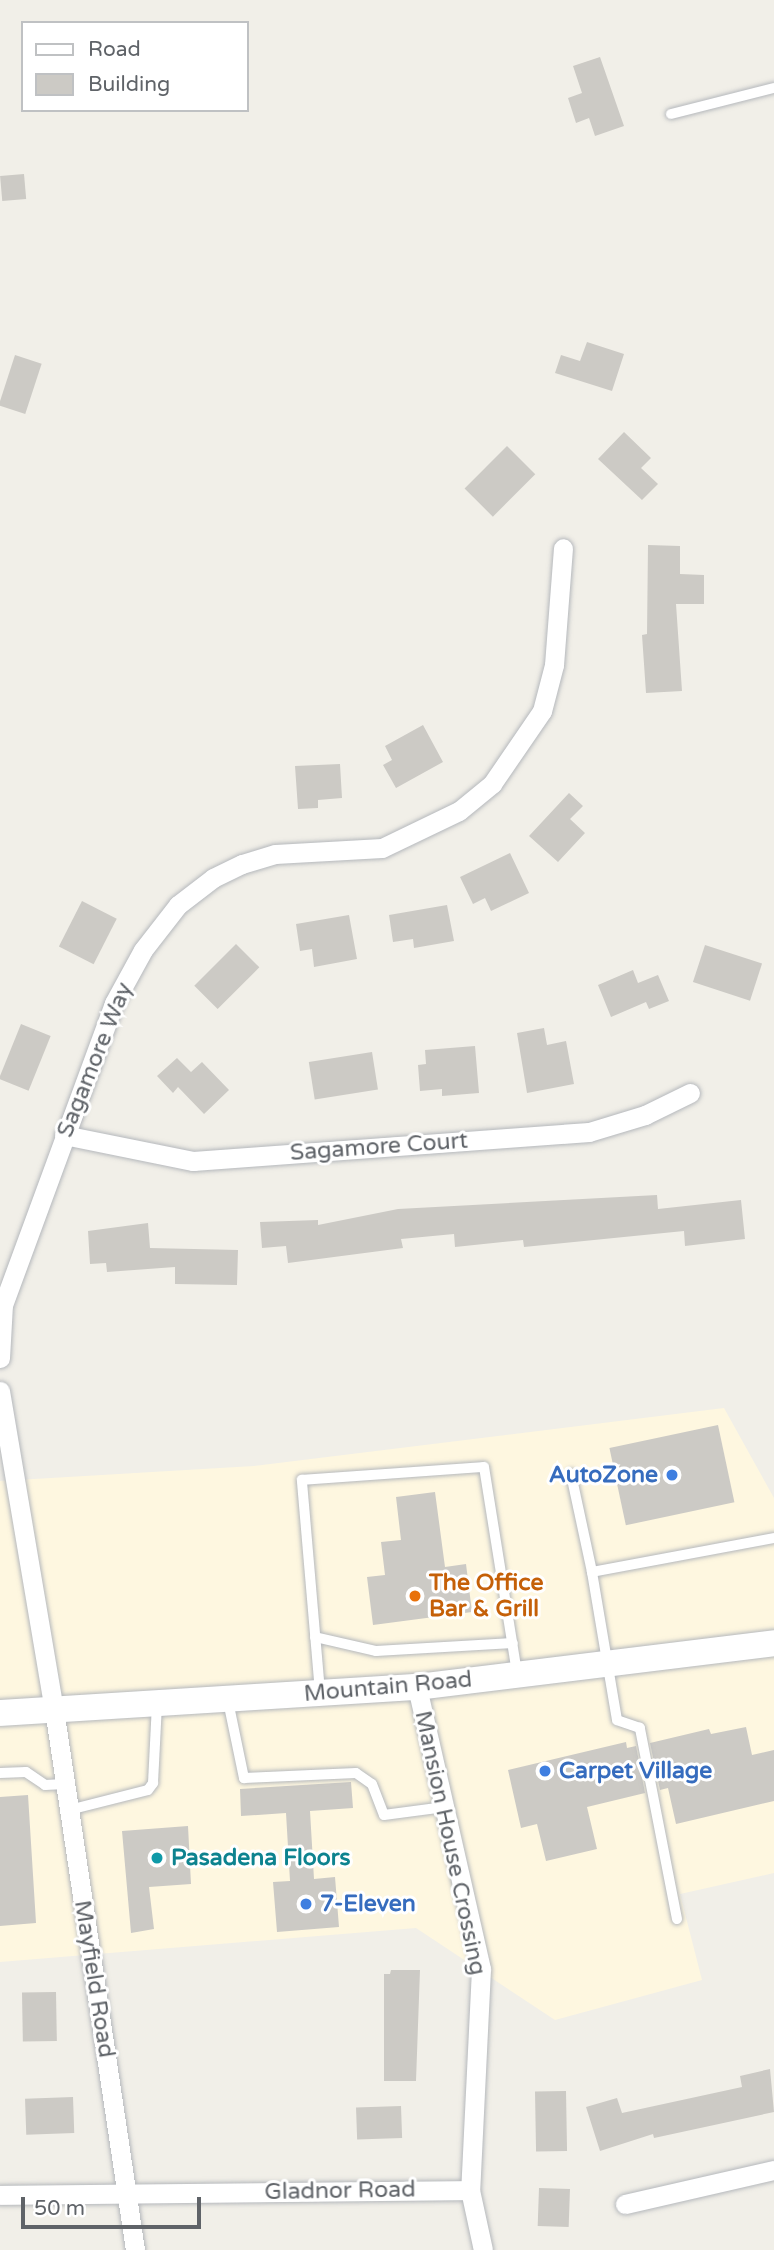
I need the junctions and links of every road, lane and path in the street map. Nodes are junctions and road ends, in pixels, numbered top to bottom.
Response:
1 (774, 88) edge
2 (671, 114) dead end
3 (564, 548) dead end
4 (690, 1093) dead end
5 (64, 1135) junction
6 (0, 1358) edge
7 (0, 1391) edge
8 (571, 1474) dead end
9 (774, 1538) edge
10 (592, 1572) junction
11 (315, 1637) junction
12 (513, 1643) junction
13 (774, 1643) edge
14 (607, 1664) junction
15 (517, 1675) junction
16 (417, 1687) junction
17 (320, 1693) junction
18 (228, 1699) junction
19 (157, 1703) junction
20 (54, 1709) junction
21 (0, 1713) edge
22 (0, 1773) edge
23 (65, 1784) junction
24 (444, 1807) junction
25 (69, 1810) junction
26 (677, 1919) dead end
27 (774, 2170) edge
28 (470, 2190) junction
29 (126, 2193) junction
30 (0, 2195) edge
31 (625, 2204) dead end
32 (135, 2250) edge
33 (483, 2250) edge

1 - 2 lane
3 - 5 street, Sagamore Way
4 - 5 street, Sagamore Court
5 - 6 street, Sagamore Way
7 - 20 street
8 - 10 lane
9 - 10 lane
10 - 14 lane
11 - 12 lane
11 - 12 lane
11 - 17 lane
12 - 15 lane
13 - 14 main road, Mountain Road
14 - 15 main road, Mountain Road
14 - 26 lane
15 - 16 main road, Mountain Road
16 - 17 main road, Mountain Road
16 - 24 street, Mansion House Crossing
17 - 18 main road, Mountain Road
18 - 19 main road, Mountain Road
18 - 24 lane
19 - 20 main road, Mountain Road
19 - 25 lane
20 - 21 main road, Mountain Road
20 - 23 street, Mayfield Road
22 - 23 lane
23 - 25 street, Mayfield Road
24 - 28 street, Mansion House Crossing
25 - 29 street, Mayfield Road
27 - 31 street
28 - 29 street, Gladnor Road
28 - 33 street, Mansion House Crossing
29 - 30 street, Gladnor Road
29 - 32 street, Mayfield Road

